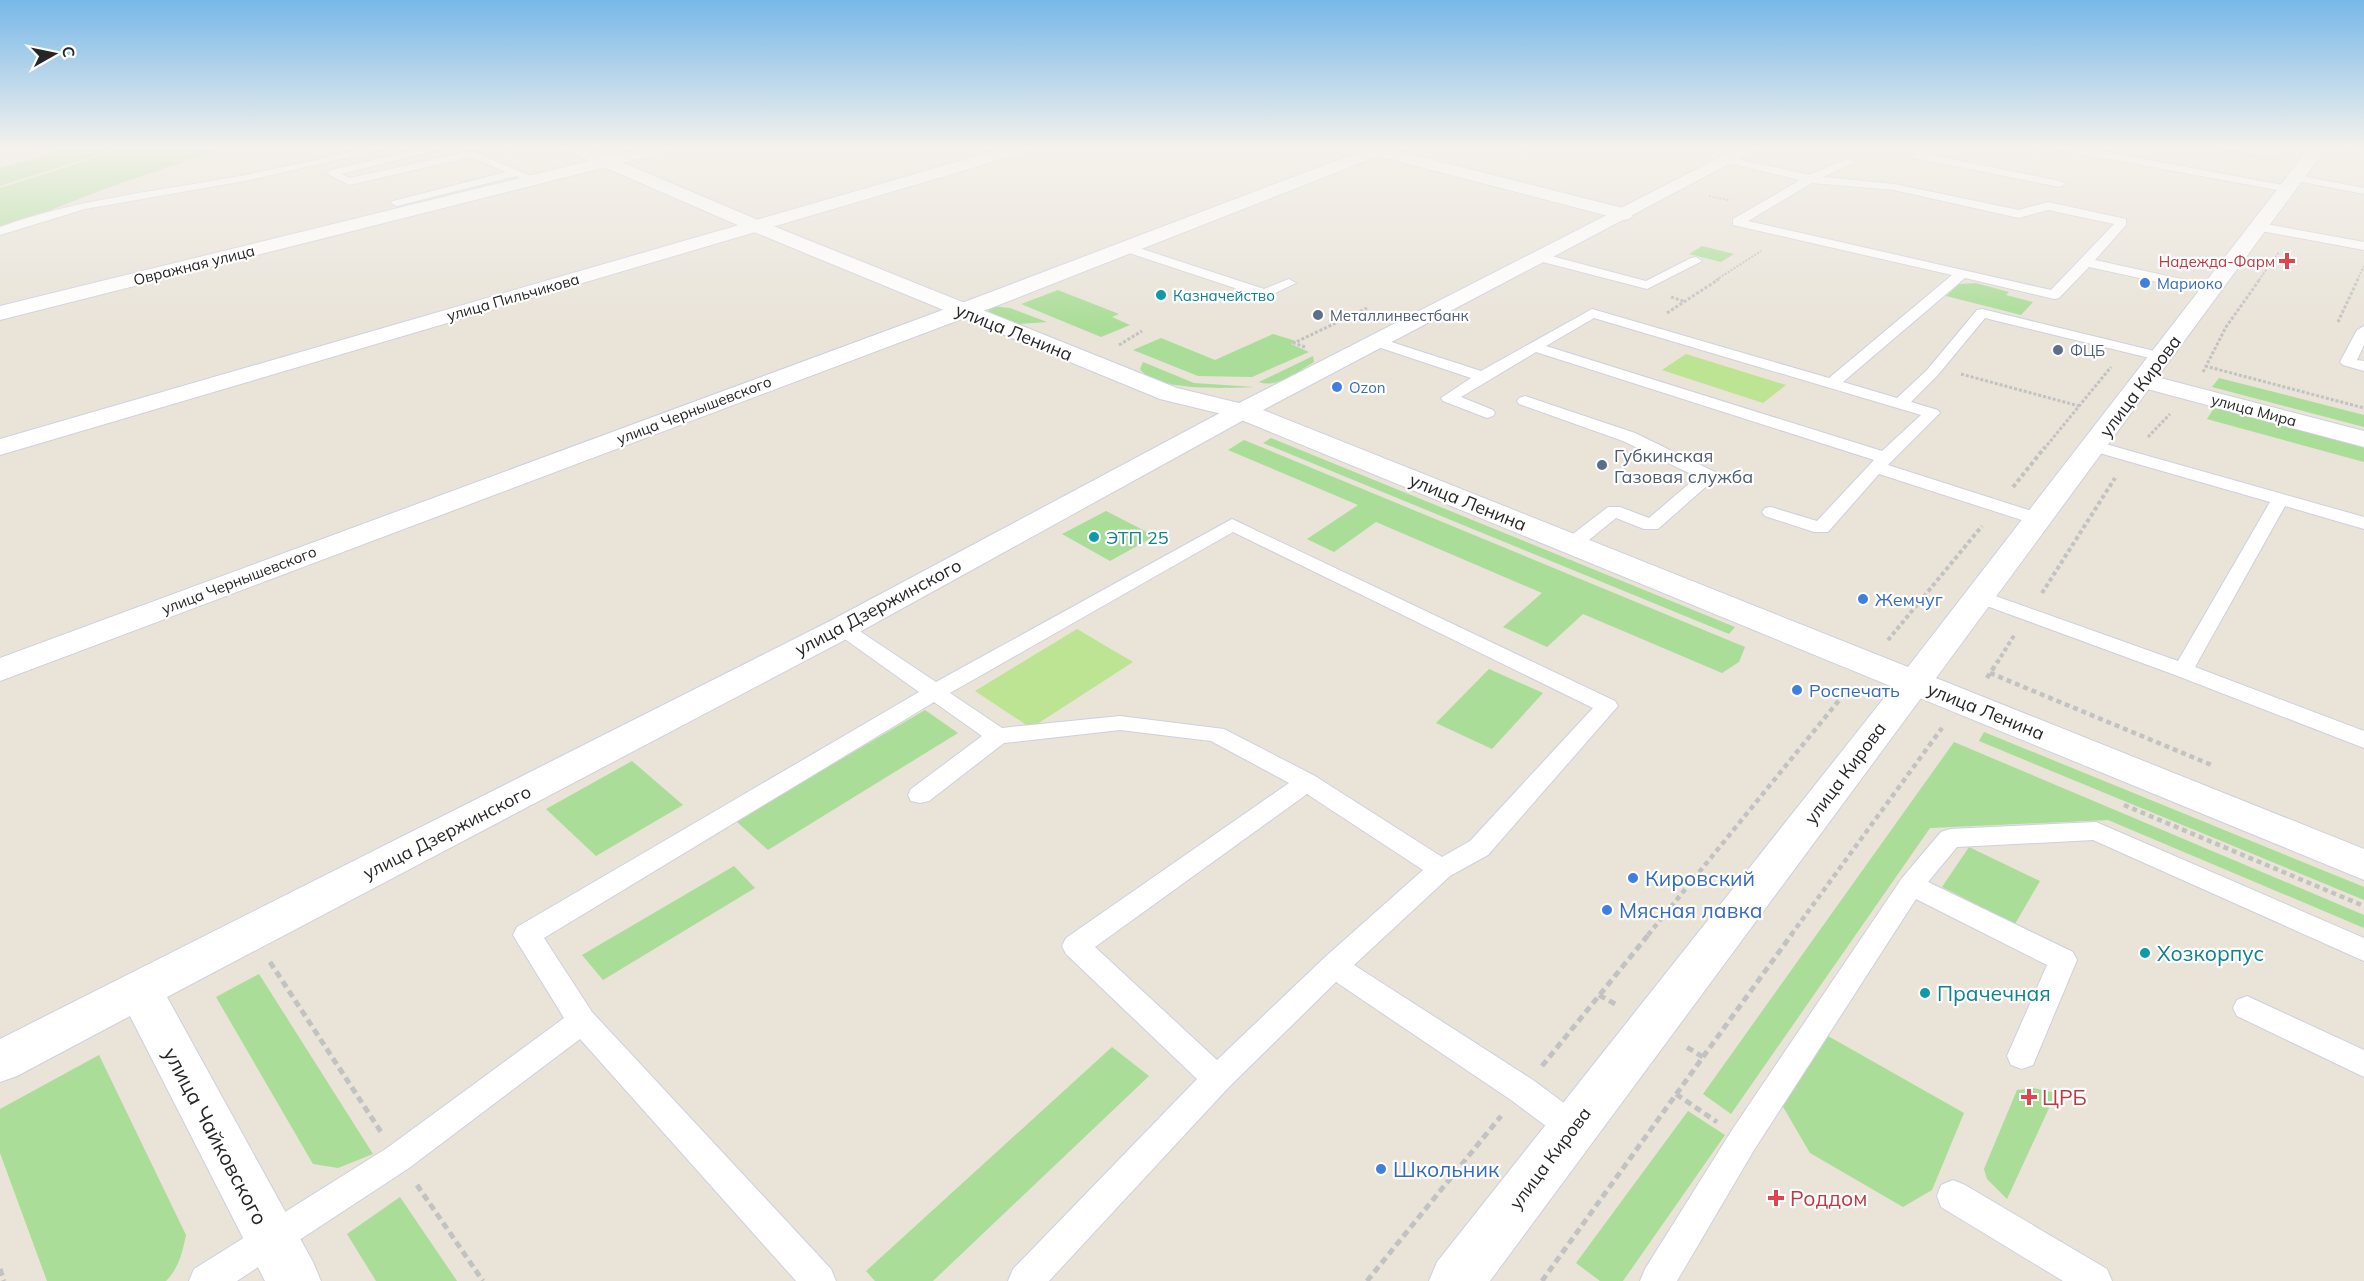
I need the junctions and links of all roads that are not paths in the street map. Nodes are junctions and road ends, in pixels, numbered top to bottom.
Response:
1 (84, 207) edge
2 (407, 207) edge
3 (712, 207) edge
4 (822, 207) edge
5 (1230, 207) edge
6 (1596, 207) edge
7 (1638, 207) edge
8 (1763, 207) edge
9 (1986, 207) edge
10 (2045, 207) edge
11 (2052, 207) edge
12 (2275, 207) edge
13 (1624, 214) junction
14 (756, 226) junction
15 (2260, 227) junction
16 (0, 231) edge
17 (2364, 246) edge
18 (1127, 248) junction
19 (1540, 257) junction
20 (1696, 261) dead end
21 (2086, 262) junction
22 (1962, 274) junction
23 (1289, 283) dead end
24 (2213, 290) junction
25 (962, 311) junction
26 (0, 313) edge
27 (2364, 330) edge
28 (1377, 342) junction
29 (1534, 347) junction
30 (2162, 357) junction
31 (2364, 366) edge
32 (1483, 377) junction
33 (2145, 381) junction
34 (1832, 384) junction
35 (1525, 401) dead end
36 (1900, 404) junction
37 (1242, 411) junction
38 (1487, 413) dead end
39 (2364, 439) edge
40 (2095, 446) junction
41 (0, 447) edge
42 (1881, 462) junction
43 (2280, 499) junction
44 (1771, 512) dead end
45 (2037, 519) junction
46 (2364, 523) edge
47 (1572, 544) junction
48 (1980, 597) junction
49 (842, 628) junction
50 (0, 670) edge
51 (2183, 670) junction
52 (1915, 682) junction
53 (935, 692) junction
54 (998, 736) junction
55 (2364, 740) edge
56 (1307, 782) junction
57 (920, 795) dead end
58 (2364, 866) edge
59 (1441, 869) junction
60 (1911, 885) junction
61 (2364, 950) edge
62 (1335, 966) junction
63 (140, 991) junction
64 (2247, 1008) dead end
65 (582, 1021) junction
66 (2022, 1056) dead end
67 (0, 1062) edge
68 (2364, 1064) edge
69 (1217, 1079) junction
70 (1572, 1128) junction
71 (1953, 1196) dead end
72 (283, 1260) edge
73 (206, 1281) edge
74 (819, 1281) edge
75 (1025, 1281) edge
76 (1455, 1281) edge
77 (1657, 1281) edge
78 (2095, 1281) edge

1 - 16 lane
2 - 26 street, Овражная улица
3 - 14 street, улица Ленина
4 - 14 street, улица Пильчикова
5 - 18 street, улица Чернышевского
6 - 13 street
7 - 13 street, улица Дзержинского
8 - 22 lane
9 - 10 lane
11 - 21 lane
12 - 15 street, улица Кирова
13 - 19 street, улица Дзержинского
14 - 25 street, улица Ленина
14 - 41 street, улица Пильчикова
15 - 17 lane
15 - 24 street, улица Кирова
18 - 23 lane
18 - 25 street, улица Чернышевского
19 - 20 lane
19 - 28 street, улица Дзержинского
21 - 22 lane
21 - 24 lane
22 - 34 lane
24 - 30 street, улица Кирова
25 - 37 street, улица Ленина
25 - 50 street, улица Чернышевского
27 - 31 lane
28 - 32 lane
28 - 37 street, улица Дзержинского
29 - 32 lane
29 - 34 lane
29 - 42 lane
30 - 33 street, улица Кирова
30 - 36 lane
32 - 38 lane
33 - 39 street, улица Мира
33 - 40 street, улица Кирова
34 - 36 lane
35 - 47 lane
36 - 42 lane
37 - 47 street, улица Ленина
37 - 49 street, улица Дзержинского
40 - 43 lane
40 - 45 street, улица Кирова
42 - 44 lane
42 - 45 lane
43 - 46 lane
43 - 51 lane
45 - 48 street, улица Кирова
47 - 52 street, улица Ленина
48 - 51 lane
48 - 52 street, улица Кирова
49 - 53 lane
49 - 63 street, улица Дзержинского
51 - 55 lane
52 - 58 street, улица Ленина
52 - 70 street, улица Кирова
53 - 54 lane
53 - 59 lane
53 - 65 lane
54 - 56 lane
54 - 57 lane
56 - 59 lane
56 - 69 lane
59 - 62 lane
60 - 61 lane
60 - 66 lane
60 - 77 lane
62 - 69 lane
62 - 70 lane
63 - 67 street, улица Дзержинского
63 - 72 street, улица Чайковского
64 - 68 lane
65 - 72 lane
65 - 74 lane
69 - 75 lane
70 - 76 street, улица Кирова
71 - 78 lane
72 - 73 lane

